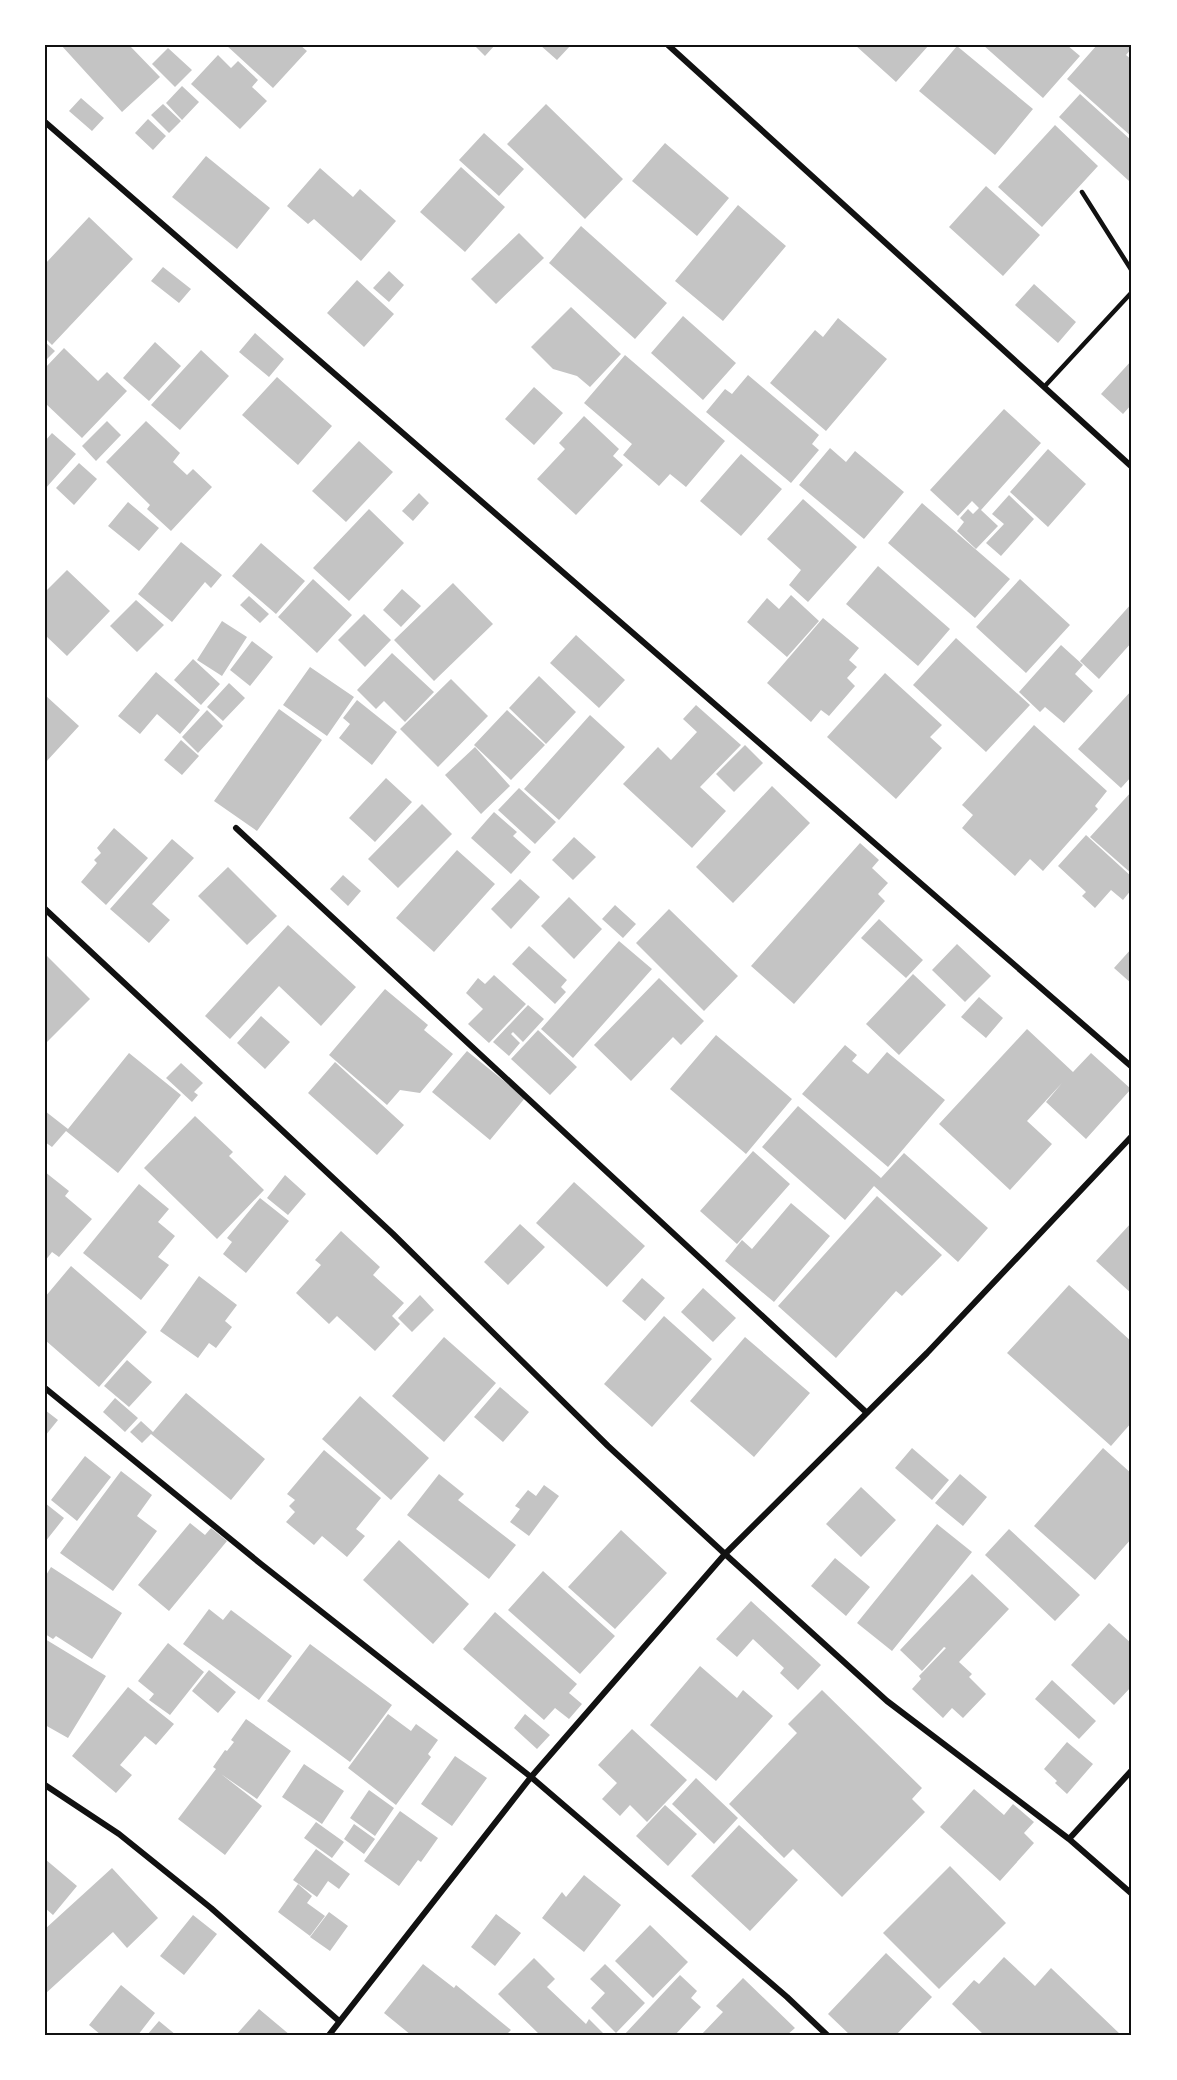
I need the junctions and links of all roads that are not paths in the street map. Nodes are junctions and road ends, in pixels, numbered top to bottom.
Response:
1 (668, 45) edge
2 (45, 122) edge
3 (1082, 192) dead end
4 (1132, 271) edge
5 (1132, 292) edge
6 (1044, 387) junction
7 (1132, 467) edge
8 (236, 828) dead end
9 (45, 909) edge
10 (1132, 1067) edge
11 (1132, 1136) edge
12 (45, 1388) edge
13 (867, 1413) junction
14 (725, 1554) junction
15 (1132, 1770) edge
16 (531, 1777) junction
17 (45, 1785) edge
18 (1069, 1839) junction
19 (1132, 1894) edge
20 (339, 2021) junction
21 (329, 2035) edge
22 (827, 2035) edge

1 - 6 street
2 - 10 street
3 - 4 lane
5 - 6 lane
6 - 7 street
8 - 13 street
9 - 14 street
11 - 13 street
12 - 16 street
13 - 14 street
14 - 16 street
14 - 18 street
15 - 18 street
16 - 20 street
16 - 22 street
17 - 20 street
18 - 19 street
20 - 21 street

